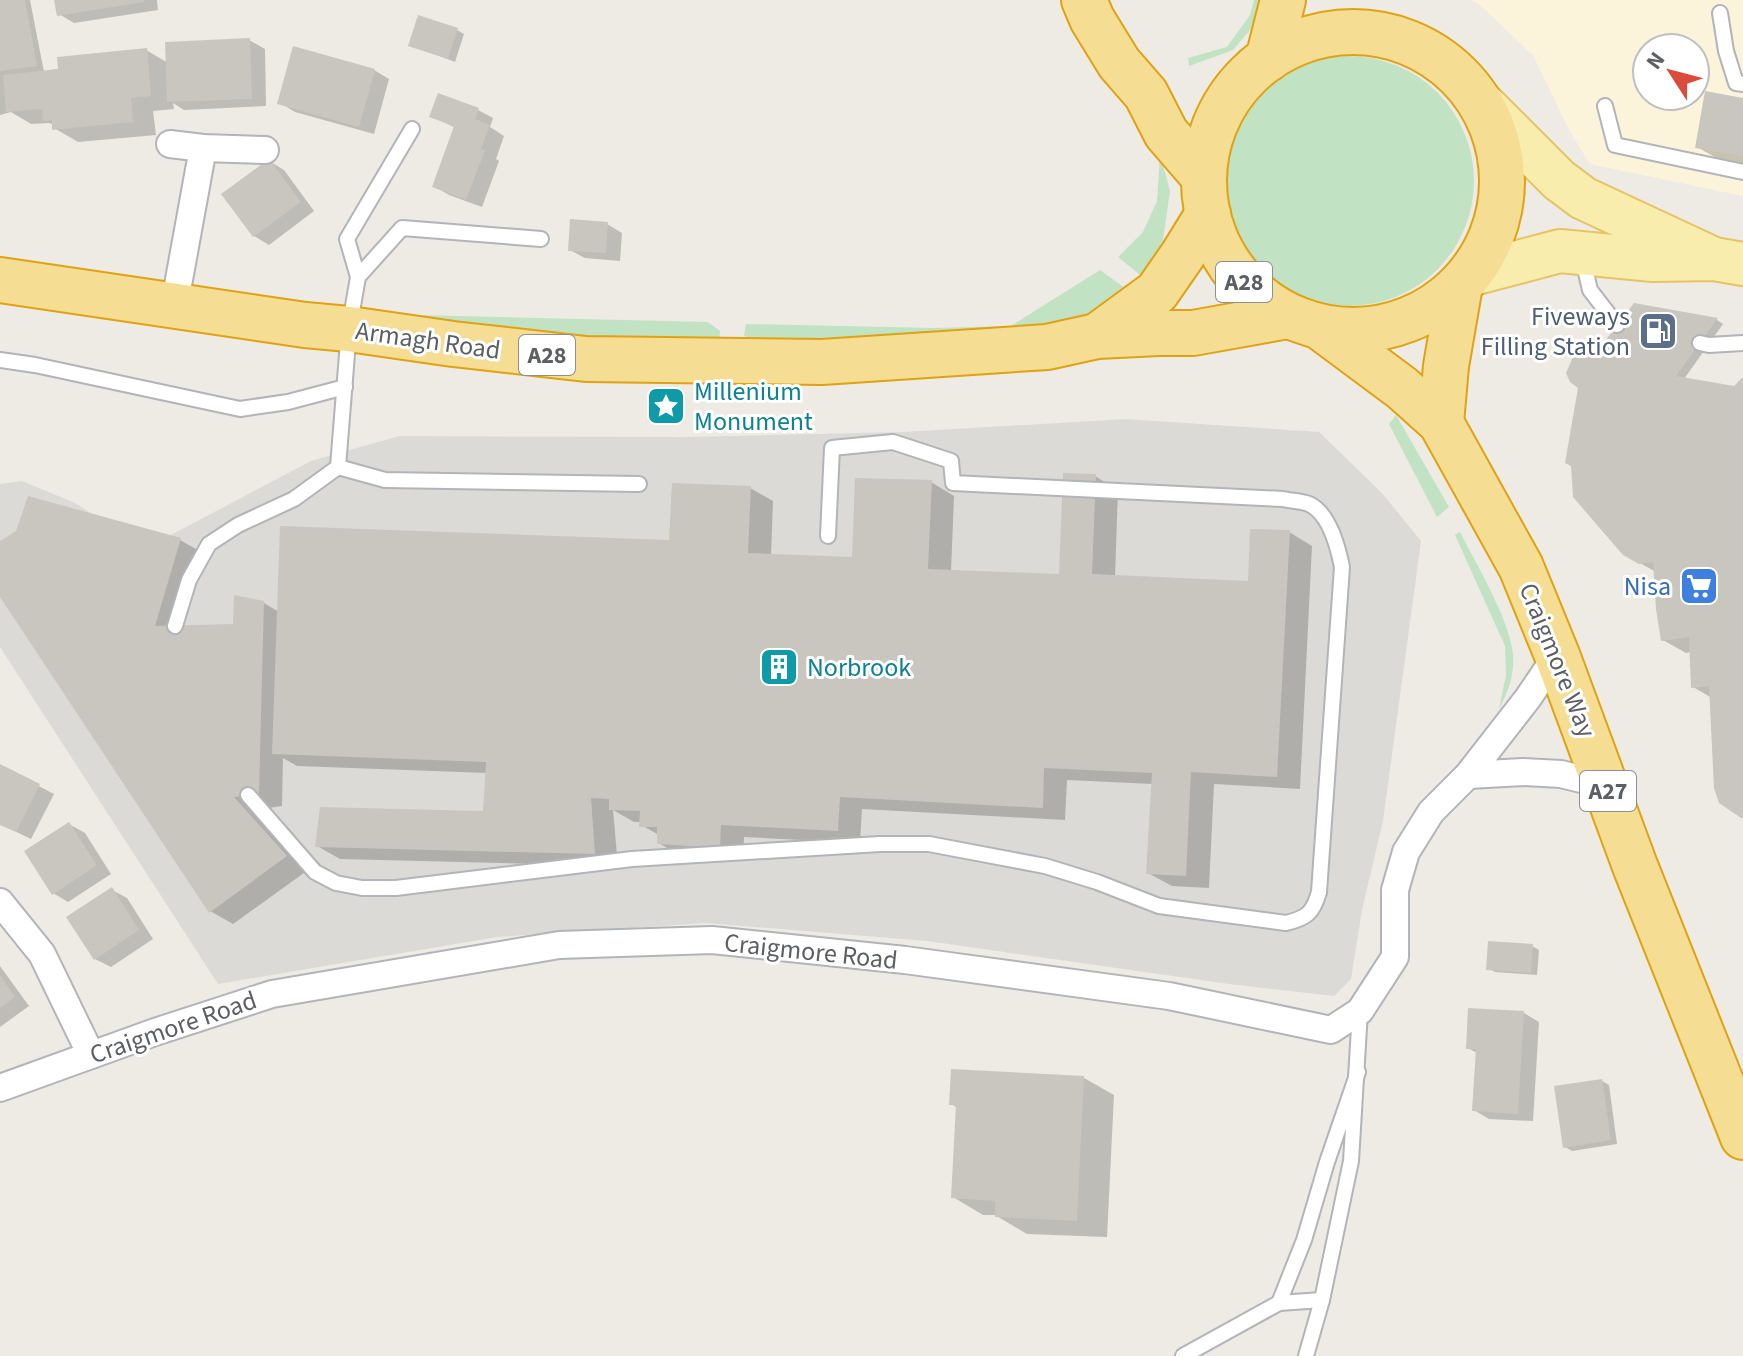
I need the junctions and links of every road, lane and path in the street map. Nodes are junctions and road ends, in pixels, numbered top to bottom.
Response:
1 (1084, 0) edge
2 (1283, 0) edge
3 (1373, 0) edge
4 (1720, 13) dead end
5 (1420, 47) junction
6 (1268, 59) junction
7 (1743, 84) edge
8 (1146, 94) junction
9 (1479, 100) junction
10 (1226, 103) junction
11 (1605, 106) dead end
12 (412, 129) dead end
13 (170, 144) dead end
14 (203, 148) junction
15 (265, 150) dead end
16 (1743, 172) edge
17 (1206, 195) junction
18 (541, 239) dead end
19 (1581, 252) junction
20 (1728, 262) edge
21 (358, 277) junction
22 (0, 278) edge
23 (1464, 280) junction
24 (174, 307) junction
25 (1304, 321) junction
26 (1617, 325) dead end
27 (349, 329) junction
28 (1097, 336) junction
29 (1700, 343) dead end
30 (1743, 343) edge
31 (0, 360) edge
32 (345, 387) junction
33 (1441, 423) junction
34 (338, 467) junction
35 (639, 484) dead end
36 (828, 536) dead end
37 (175, 626) dead end
38 (1557, 655) junction
39 (1468, 775) junction
40 (1606, 785) junction
41 (248, 795) dead end
42 (0, 902) edge
43 (1360, 1011) junction
44 (91, 1055) junction
45 (1358, 1072) junction
46 (0, 1088) edge
47 (1742, 1134) edge
48 (1322, 1300) junction
49 (1279, 1303) junction
50 (1183, 1356) edge
51 (1306, 1356) edge

1 - 8 highway
2 - 6 highway
3 - 5 highway
4 - 7 lane
5 - 6 highway, A28
5 - 9 highway, A28
6 - 10 highway, A28
8 - 10 highway
8 - 17 highway
9 - 20 main road
9 - 23 highway, A28
10 - 17 highway, A28
11 - 16 lane
12 - 21 lane
13 - 14 street
14 - 15 street
14 - 24 street
17 - 25 highway, A28
17 - 28 highway, Armagh Road / A28
18 - 21 lane
19 - 20 main road
19 - 23 main road
19 - 26 lane
21 - 27 lane
22 - 24 highway, Armagh Road / A28
23 - 25 highway, A28
23 - 33 highway
24 - 27 highway, Armagh Road / A28
25 - 28 highway, Armagh Road / A28
25 - 33 highway, Craigmore Way / A27
27 - 28 highway, Armagh Road / A28
27 - 32 lane
29 - 30 lane
31 - 32 lane
32 - 34 lane
33 - 38 highway, Craigmore Way / A27
34 - 35 lane
34 - 37 lane
36 - 41 lane
38 - 39 street, Craigmore Road
38 - 40 highway, Craigmore Way / A27
39 - 40 street
39 - 43 street, Craigmore Road
40 - 47 highway, Craigmore Way / A27
42 - 44 street
43 - 44 street, Craigmore Road
43 - 45 lane
44 - 46 street, Craigmore Road
45 - 48 lane
45 - 49 lane
48 - 49 lane
48 - 51 lane
49 - 50 lane

